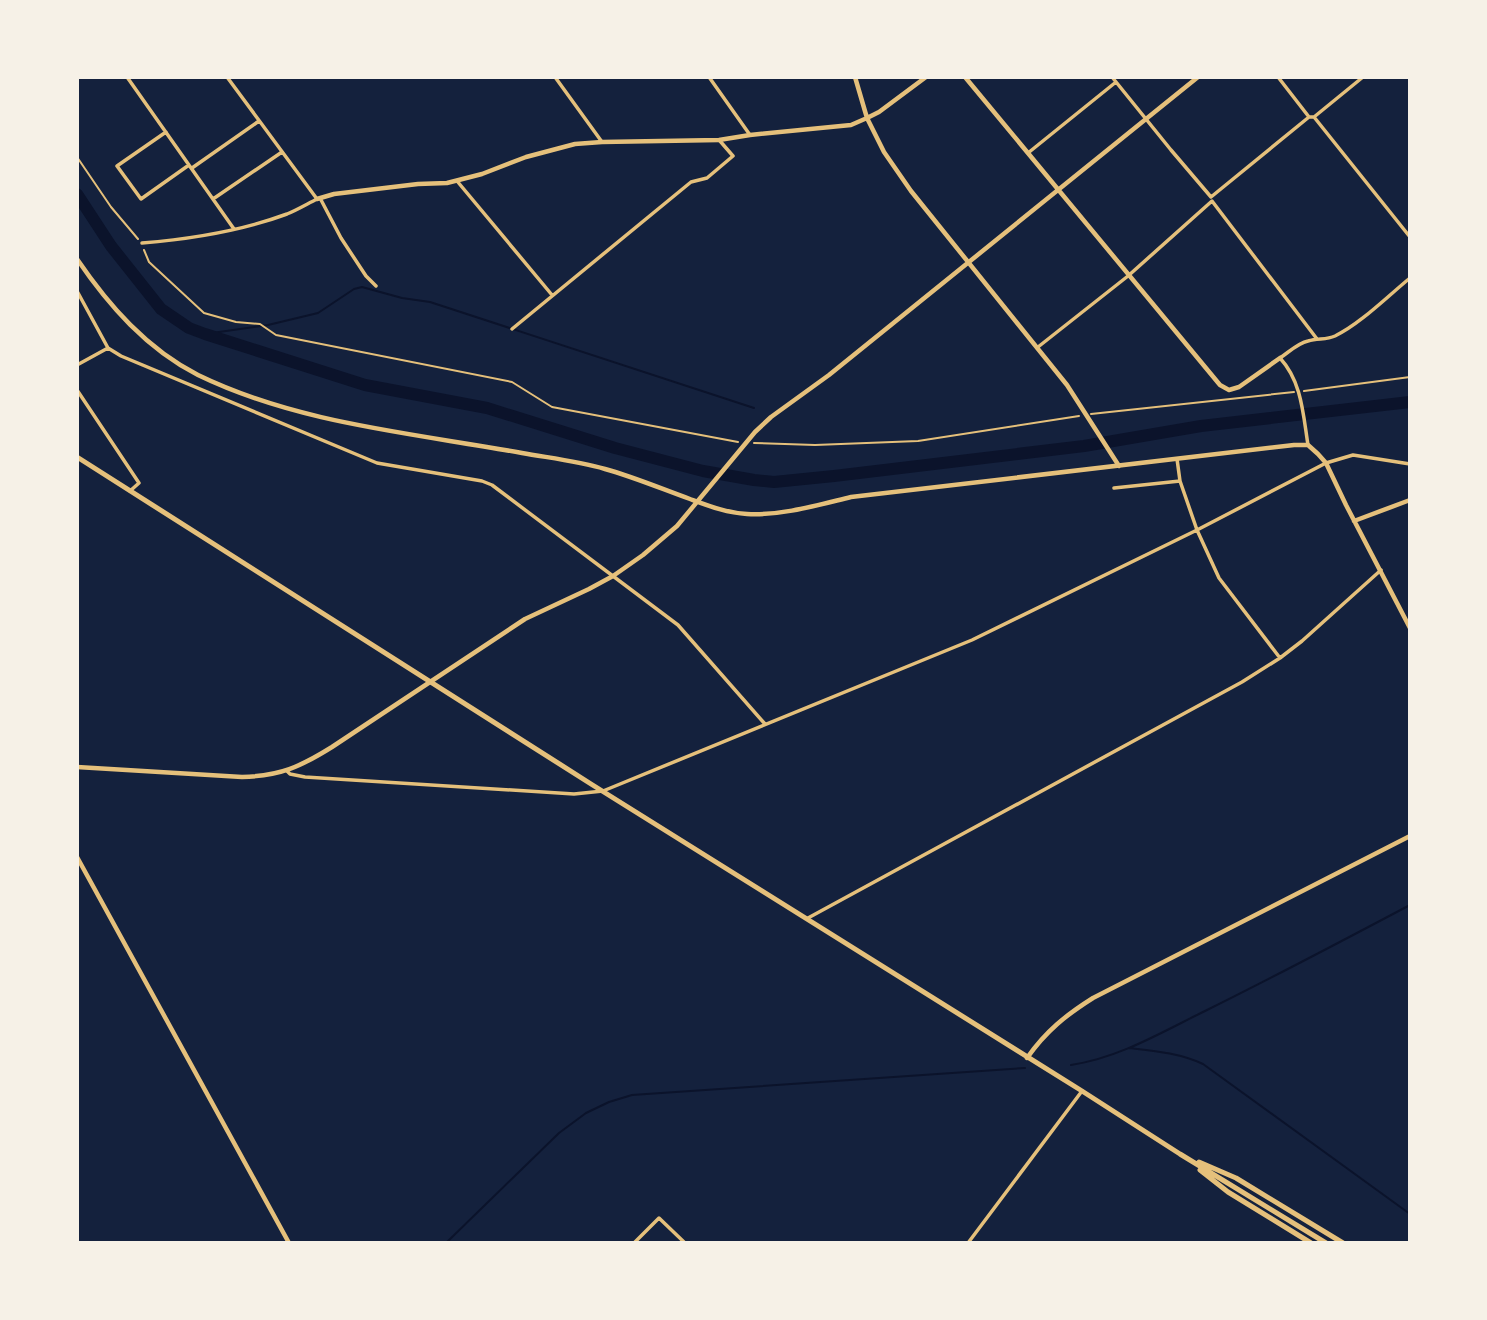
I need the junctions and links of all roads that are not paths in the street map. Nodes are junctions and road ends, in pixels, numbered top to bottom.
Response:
1 (127, 77) edge
2 (227, 77) edge
3 (555, 77) edge
4 (709, 77) edge
5 (855, 77) edge
6 (926, 77) edge
7 (965, 77) edge
8 (1112, 77) edge
9 (1198, 77) edge
10 (1278, 77) edge
11 (1363, 77) edge
12 (1116, 82) junction
13 (1312, 117) junction
14 (867, 118) junction
15 (1146, 120) junction
16 (259, 121) junction
17 (166, 132) junction
18 (750, 135) junction
19 (719, 140) junction
20 (602, 142) junction
21 (282, 152) junction
22 (1028, 153) junction
23 (190, 167) junction
24 (457, 181) junction
25 (1059, 191) junction
26 (213, 199) junction
27 (318, 199) junction
28 (1211, 199) junction
29 (234, 229) junction
30 (1410, 237) edge
31 (142, 243) road end
32 (78, 263) edge
33 (969, 263) junction
34 (1128, 276) junction
35 (1410, 278) edge
36 (376, 286) dead end
37 (77, 291) edge
38 (552, 296) junction
39 (512, 329) dead end
40 (1317, 339) junction
41 (1038, 347) junction
42 (108, 348) junction
43 (1280, 358) junction
44 (77, 365) edge
45 (77, 390) edge
46 (1308, 445) junction
47 (77, 457) edge
48 (1177, 459) junction
49 (1326, 463) junction
50 (1118, 464) junction
51 (1410, 464) edge
52 (1180, 481) junction
53 (1114, 488) dead end
54 (130, 491) junction
55 (1410, 500) edge
56 (698, 502) junction
57 (1354, 521) junction
58 (1197, 530) junction
59 (1381, 570) junction
60 (613, 576) junction
61 (1410, 628) edge
62 (1280, 658) junction
63 (432, 682) junction
64 (765, 724) junction
65 (77, 767) edge
66 (287, 771) junction
67 (603, 791) junction
68 (1410, 836) edge
69 (77, 857) edge
70 (807, 919) junction
71 (1027, 1058) junction
72 (1082, 1091) junction
73 (1180, 1154) junction
74 (289, 1243) edge
75 (634, 1243) edge
76 (685, 1243) edge
77 (968, 1243) edge
78 (1311, 1243) edge
79 (1326, 1243) edge
80 (1343, 1243) edge

1 - 17 street
2 - 16 street
3 - 20 street
4 - 18 street
5 - 14 street
6 - 14 street
7 - 22 street
8 - 12 street
9 - 15 street
10 - 13 street
11 - 13 street
12 - 15 street
12 - 22 street
13 - 28 street
13 - 30 street
14 - 18 street
14 - 33 street
15 - 25 street
15 - 28 street
16 - 21 street
16 - 23 street
17 - 23 street
17 - 23 street
18 - 19 street
19 - 20 street
19 - 38 street
20 - 24 street
21 - 26 street
21 - 27 street
22 - 25 street
23 - 26 street
24 - 27 street
24 - 38 street
25 - 33 street
25 - 34 street
26 - 29 street
27 - 29 street
27 - 36 street
28 - 34 street
28 - 40 street
29 - 31 street
32 - 56 street
33 - 41 street
33 - 56 street
34 - 41 street
34 - 43 street
35 - 40 street
37 - 42 street
38 - 39 street
40 - 43 street
41 - 50 street
42 - 44 street
42 - 60 street
43 - 46 street
45 - 54 street
46 - 48 street
46 - 49 street
47 - 54 main road
48 - 50 street
48 - 52 street
49 - 51 street
49 - 57 street
49 - 58 street
50 - 56 street
52 - 53 street
52 - 58 street
54 - 63 main road
55 - 57 street
56 - 60 street
57 - 59 street
58 - 62 street
58 - 64 street
59 - 61 street
59 - 62 street
60 - 63 street
60 - 64 street
62 - 70 street
63 - 66 street
63 - 67 main road
64 - 67 street
65 - 66 street
66 - 67 street
67 - 70 main road
68 - 71 street
69 - 74 street
70 - 71 main road
71 - 72 main road
72 - 73 main road
72 - 77 street
73 - 78 main road
73 - 79 main road
73 - 80 main road
75 - 76 street

